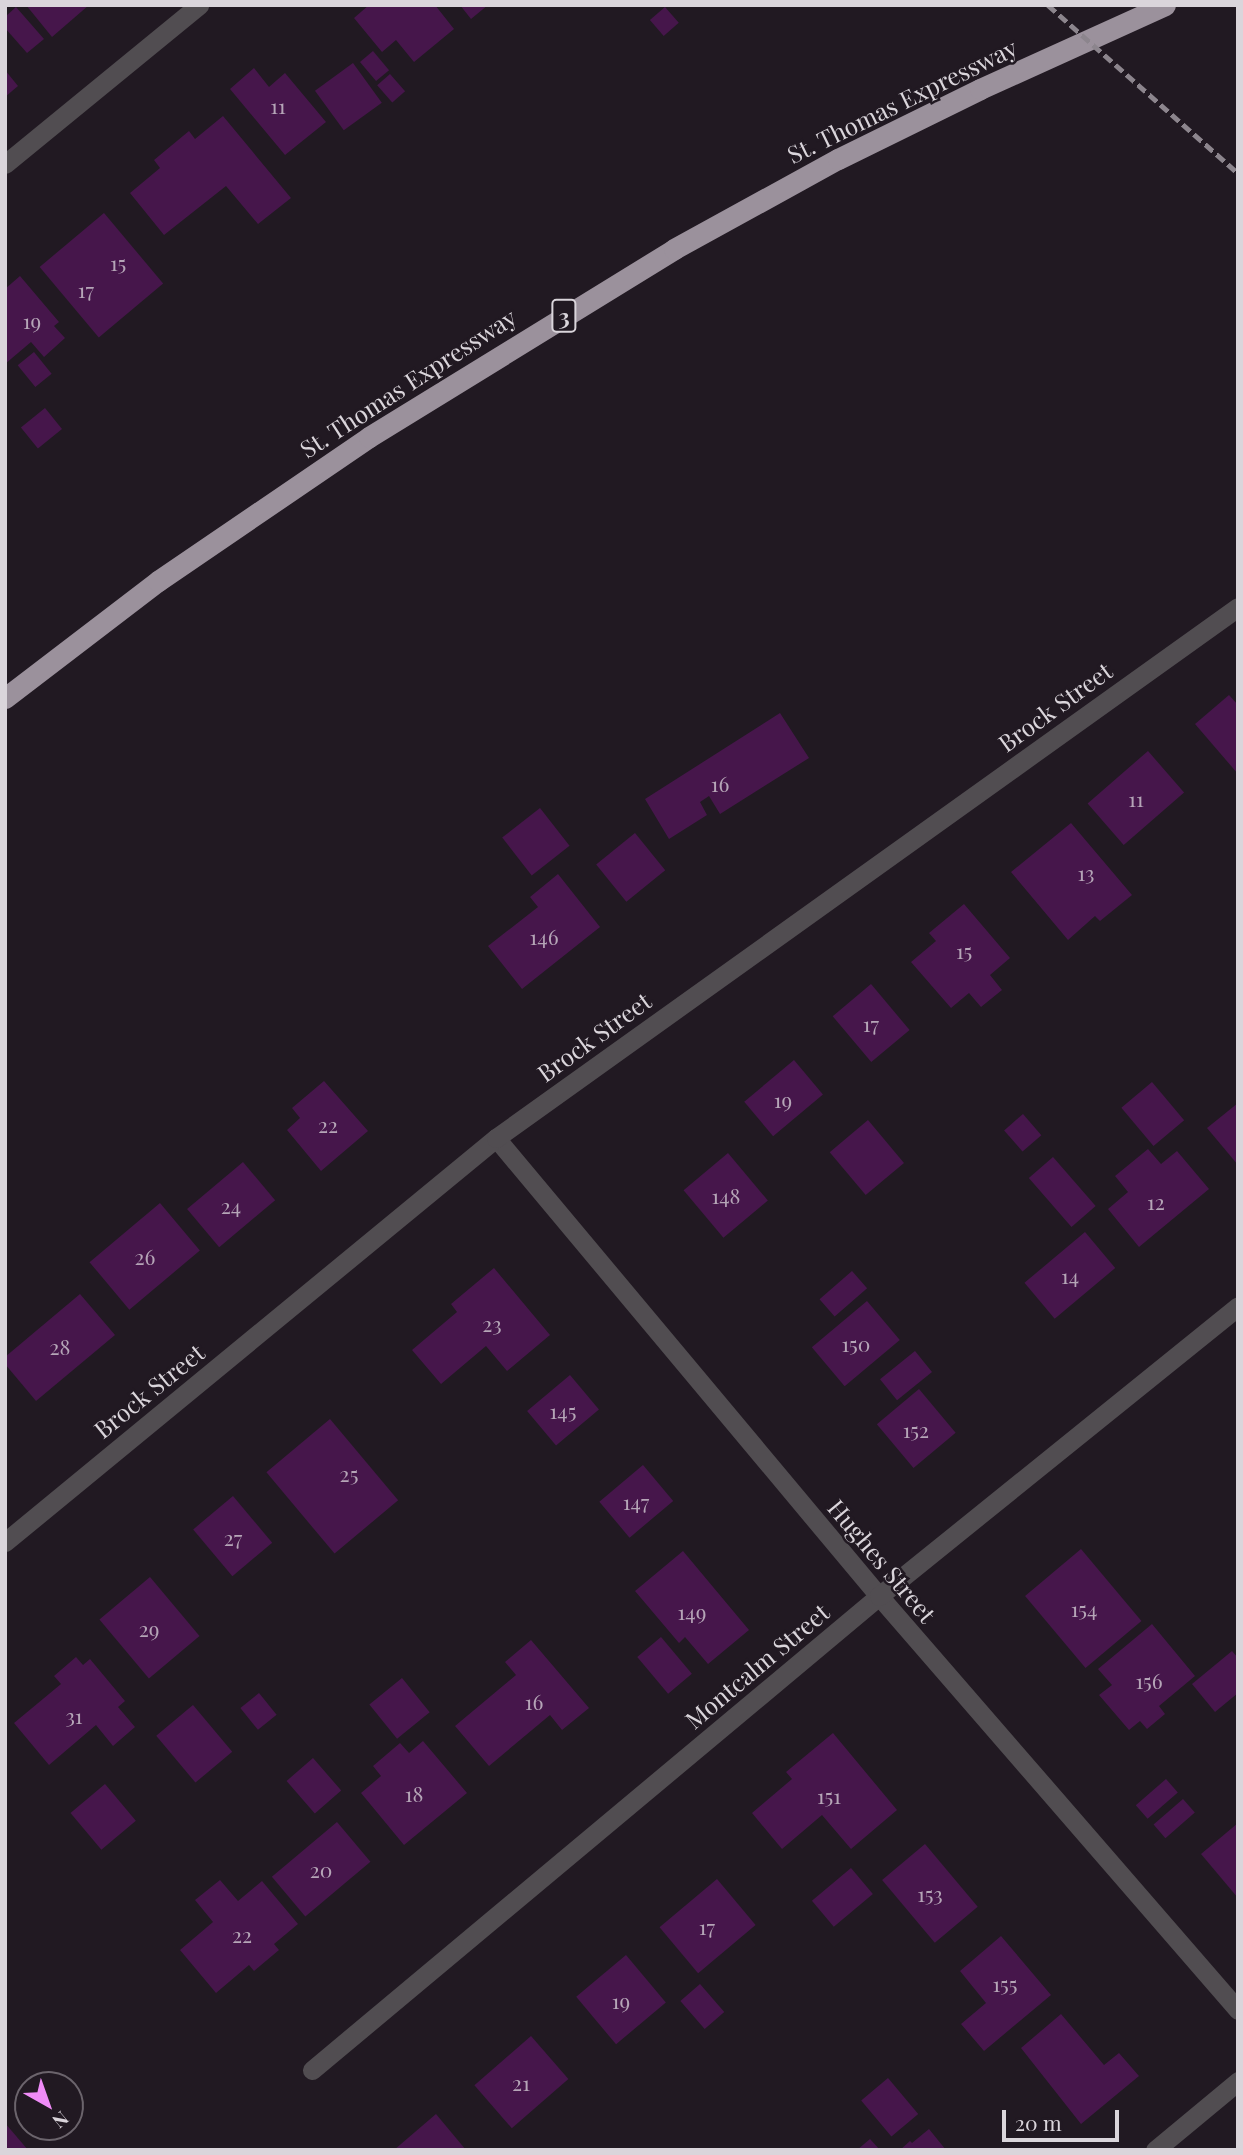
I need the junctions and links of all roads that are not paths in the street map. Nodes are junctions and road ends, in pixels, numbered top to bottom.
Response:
1 (199, 5) edge
2 (1165, 5) edge
3 (5, 164) edge
4 (1238, 607) edge
5 (5, 698) edge
6 (496, 1138) junction
7 (1238, 1306) edge
8 (5, 1542) edge
9 (879, 1596) junction
10 (1238, 2010) edge
11 (312, 2070) dead end
12 (1238, 2081) edge
13 (1154, 2150) edge

1 - 3 street
2 - 5 highway, St. Thomas Expressway / 3
4 - 6 street, Brock Street
6 - 8 street, Brock Street
6 - 9 street, Hughes Street
7 - 9 street, Montcalm Street
9 - 10 street, Hughes Street
9 - 11 street, Montcalm Street
12 - 13 street

